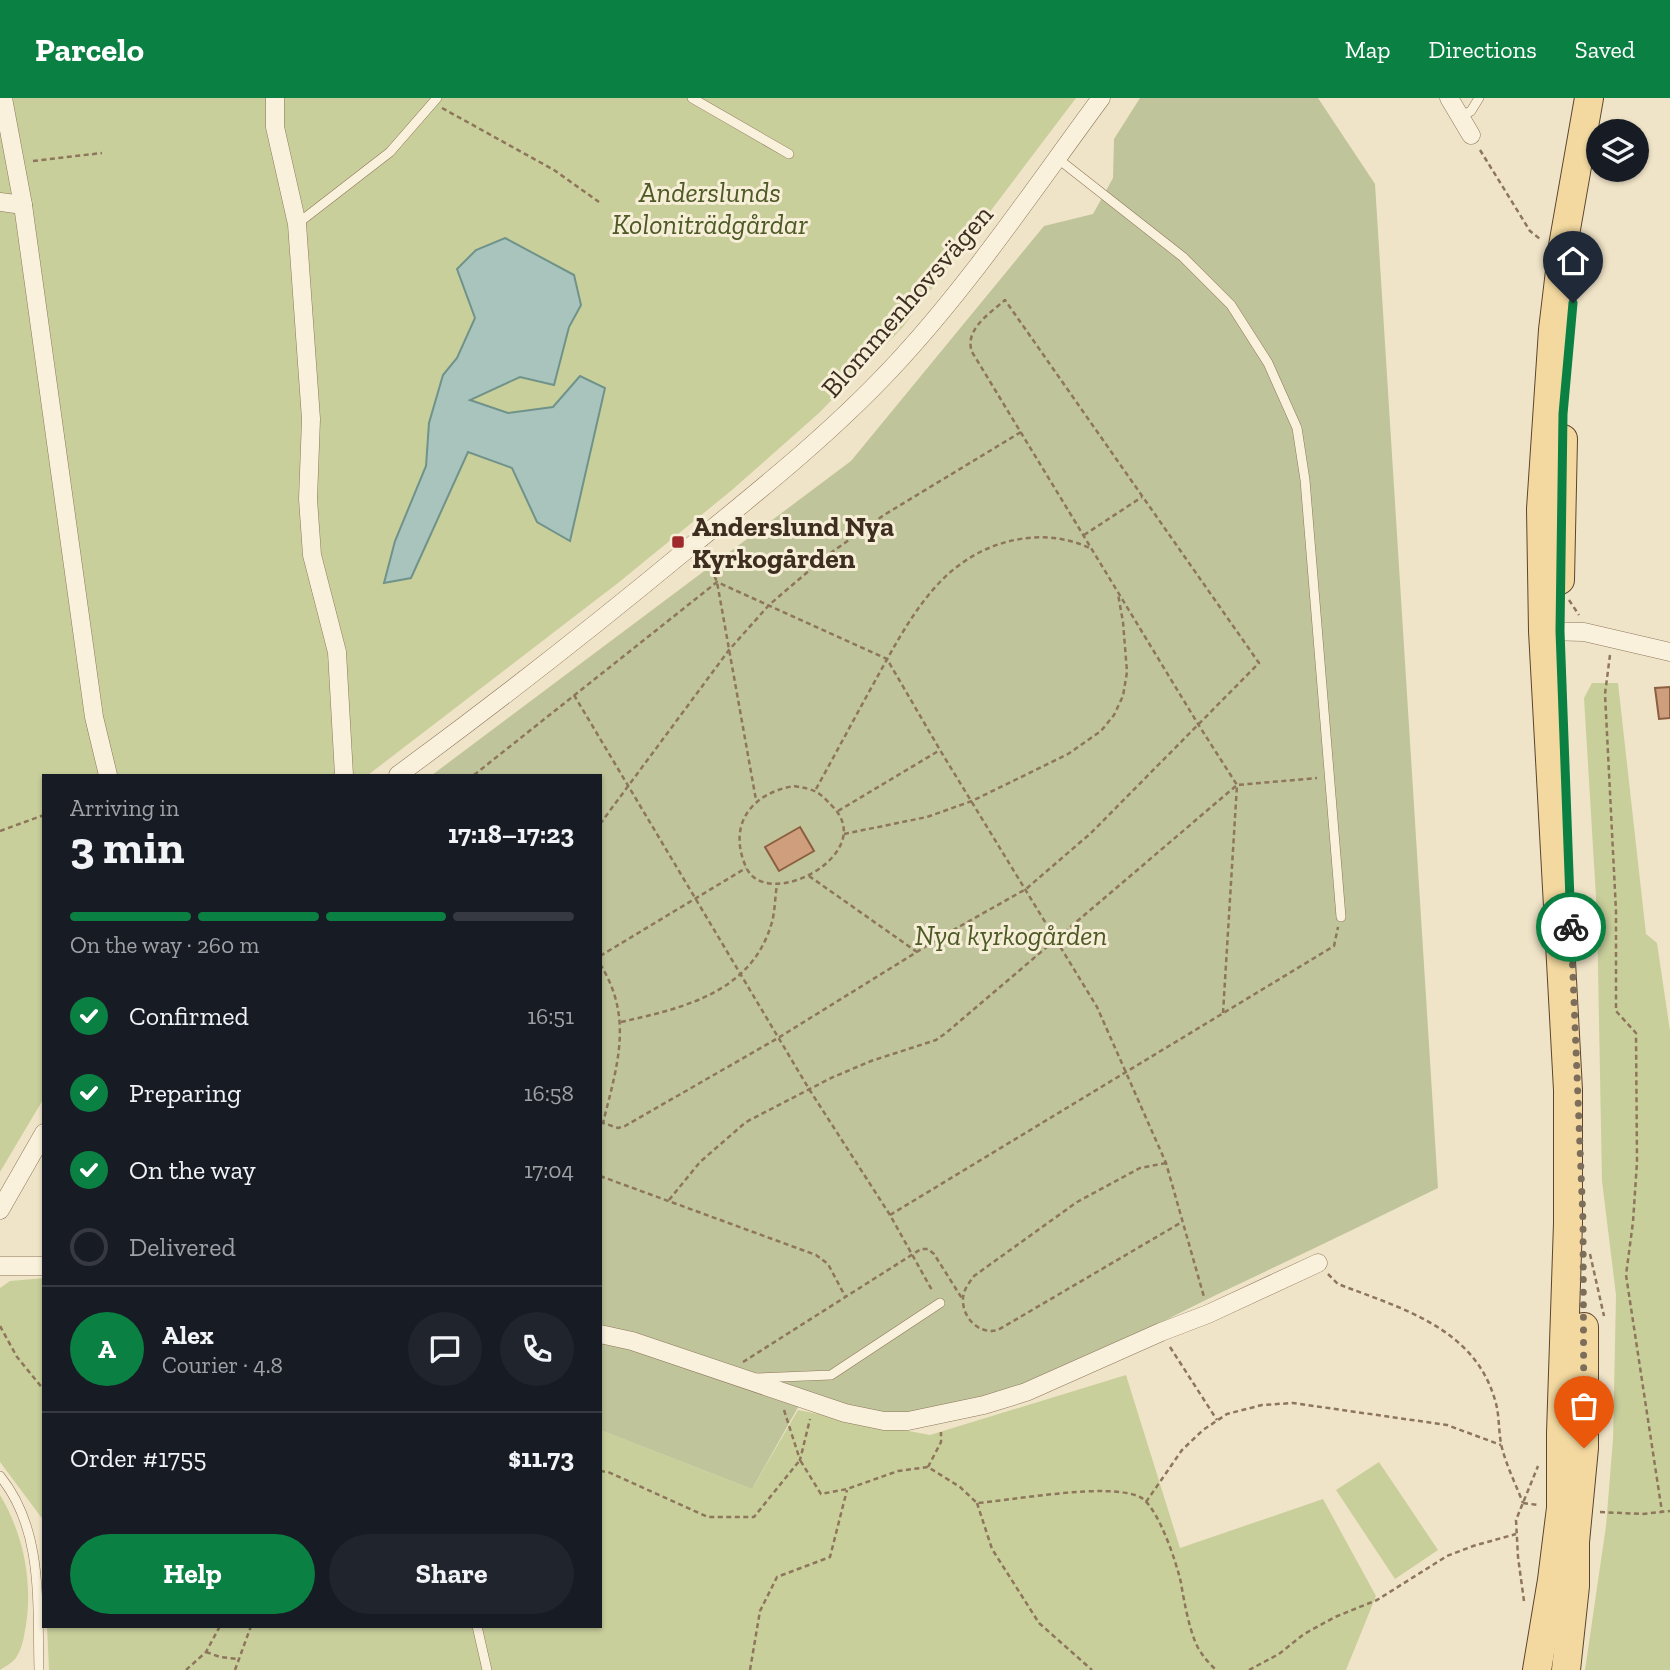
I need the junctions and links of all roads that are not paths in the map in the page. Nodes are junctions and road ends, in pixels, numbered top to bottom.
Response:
1 (4, 98) edge
2 (275, 98) edge
3 (692, 98) edge
4 (1101, 98) edge
5 (1449, 98) edge
6 (1479, 98) edge
7 (1589, 98) edge
8 (1606, 98) edge
9 (435, 101) edge
10 (1460, 117) junction
11 (1602, 119) edge
12 (1471, 135) road end
13 (789, 154) dead end
14 (1056, 158) junction
15 (1591, 182) edge
16 (0, 202) edge
17 (23, 205) junction
18 (296, 224) junction
19 (1551, 631) junction
20 (1670, 652) edge
21 (108, 774) edge
22 (344, 774) edge
23 (399, 774) edge
24 (1341, 917) road end
25 (42, 1136) edge
26 (0, 1210) edge
27 (1318, 1263) road end
28 (0, 1266) edge
29 (42, 1266) edge
30 (940, 1303) road end
31 (602, 1334) edge
32 (745, 1379) junction
33 (0, 1476) edge
34 (477, 1628) edge
35 (39, 1670) edge
36 (487, 1670) edge
37 (1537, 1670) edge
38 (1566, 1670) edge

1 - 17 street
2 - 18 street
3 - 13 lane
4 - 14 street, Blommenhovsvägen
5 - 10 street
6 - 10 lane
7 - 19 main road
8 - 11 main road
9 - 18 lane
10 - 12 street
14 - 23 street, Blommenhovsvägen
14 - 24 lane
15 - 19 main road
16 - 17 street
17 - 21 street
18 - 22 street
19 - 20 street
19 - 37 main road
19 - 38 main road
25 - 26 street
27 - 32 street
28 - 29 street
30 - 32 lane
31 - 32 street
33 - 35 lane
34 - 36 lane

